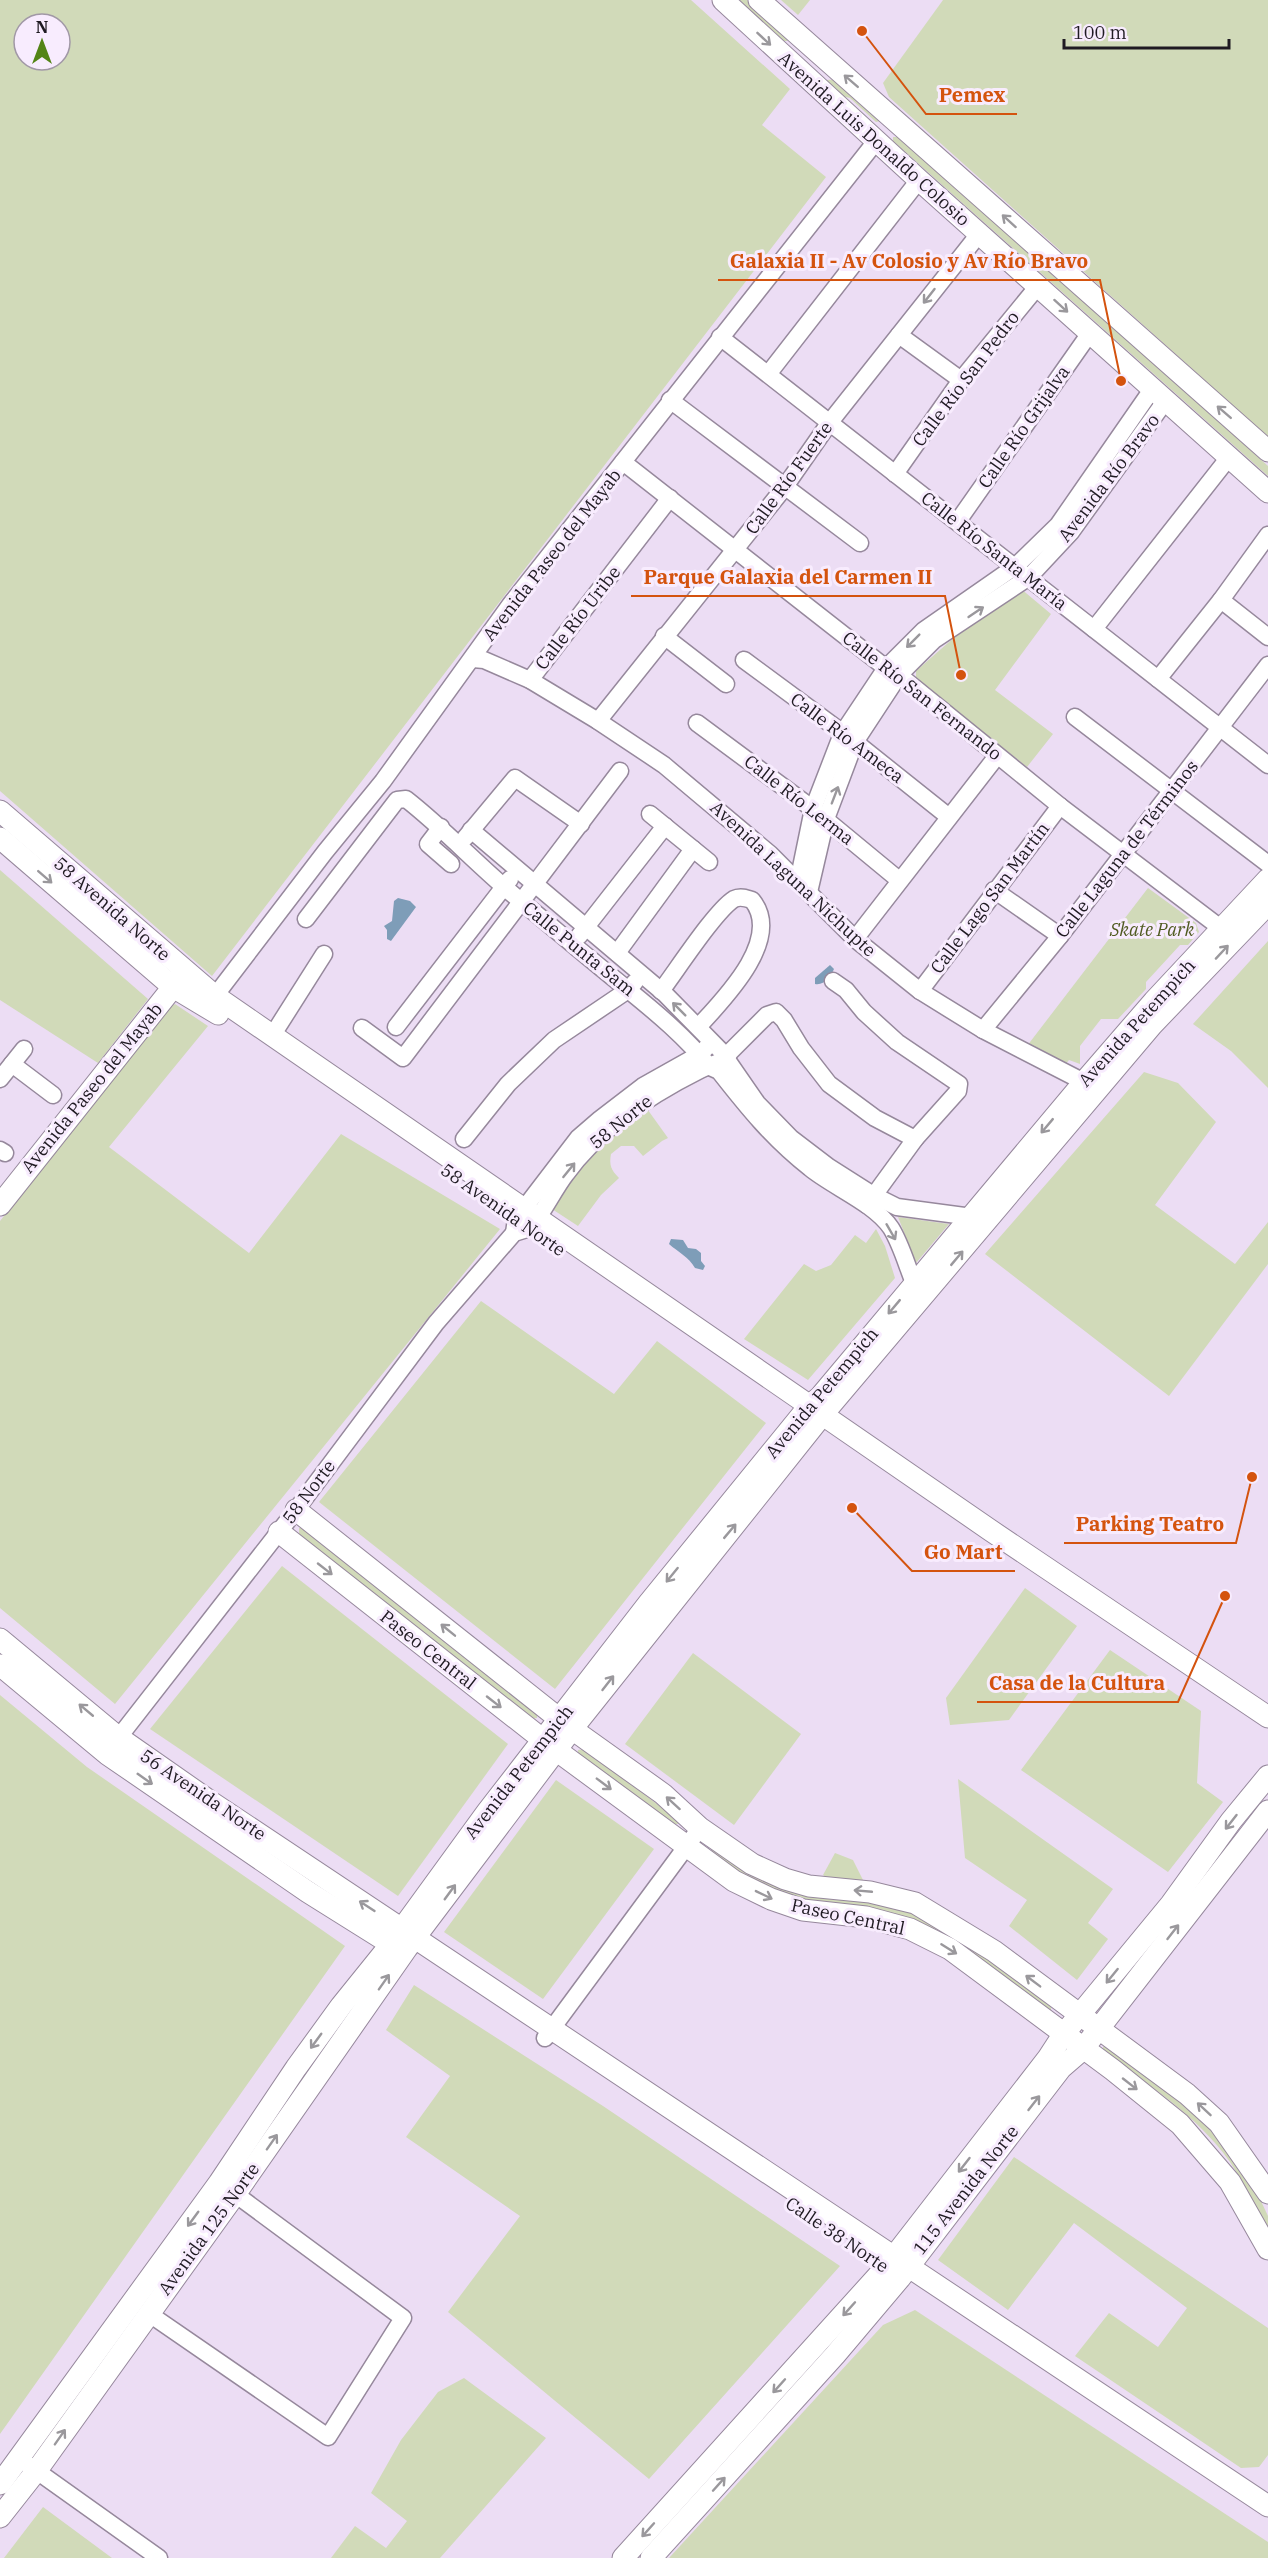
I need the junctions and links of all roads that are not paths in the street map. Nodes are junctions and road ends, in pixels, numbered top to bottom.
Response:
1 (723, 0) edge
2 (759, 0) edge
3 (895, 120) junction
4 (877, 140) junction
5 (919, 180) junction
6 (979, 234) junction
7 (1038, 286) junction
8 (1090, 333) junction
9 (898, 335) junction
10 (720, 337) junction
11 (769, 373) junction
12 (961, 380) junction
13 (1159, 394) junction
14 (670, 400) junction
15 (830, 422) junction
16 (1268, 451) edge
17 (1230, 456) junction
18 (623, 462) junction
19 (895, 474) junction
20 (784, 488) junction
21 (1268, 492) edge
22 (670, 498) junction
23 (957, 521) junction
24 (1268, 535) edge
25 (860, 543) dead end
26 (735, 550) junction
27 (1022, 571) junction
28 (1221, 600) junction
29 (1094, 629) junction
30 (664, 636) junction
31 (1268, 638) edge
32 (472, 660) junction
33 (744, 660) dead end
34 (1268, 665) edge
35 (892, 672) junction
36 (530, 680) junction
37 (1158, 680) junction
38 (726, 684) dead end
39 (1075, 717) dead end
40 (598, 721) junction
41 (697, 723) dead end
42 (1220, 727) junction
43 (848, 738) junction
44 (997, 756) junction
45 (1268, 765) edge
46 (620, 771) dead end
47 (1173, 791) junction
48 (1060, 806) junction
49 (650, 814) dead end
50 (819, 814) junction
51 (949, 817) junction
52 (581, 824) junction
53 (665, 826) junction
54 (441, 827) junction
55 (4, 828) edge
56 (471, 830) junction
57 (458, 846) junction
58 (693, 849) junction
59 (1124, 853) junction
60 (709, 862) dead end
61 (451, 864) dead end
62 (1268, 864) edge
63 (517, 869) junction
64 (1268, 879) edge
65 (899, 880) junction
66 (536, 884) junction
67 (503, 887) junction
68 (804, 887) junction
69 (994, 890) junction
70 (521, 902) junction
71 (1268, 904) edge
72 (306, 919) dead end
73 (586, 927) junction
74 (1222, 929) junction
75 (1060, 936) junction
76 (855, 939) junction
77 (573, 943) junction
78 (324, 954) dead end
79 (617, 954) junction
80 (642, 975) junction
81 (833, 981) dead end
82 (183, 985) junction
83 (628, 990) junction
84 (661, 991) junction
85 (920, 991) junction
86 (215, 996) junction
87 (396, 1027) dead end
88 (698, 1027) junction
89 (362, 1028) dead end
90 (983, 1030) junction
91 (272, 1036) junction
92 (24, 1049) dead end
93 (707, 1054) junction
94 (726, 1059) junction
95 (12, 1064) junction
96 (0, 1079) edge
97 (1084, 1082) junction
98 (52, 1095) dead end
99 (464, 1139) dead end
100 (915, 1139) junction
101 (3, 1198) edge
102 (870, 1200) junction
103 (972, 1217) junction
104 (524, 1222) junction
105 (914, 1283) junction
106 (812, 1415) junction
107 (297, 1510) junction
108 (279, 1532) junction
109 (0, 1639) edge
110 (0, 1665) edge
111 (1268, 1718) edge
112 (566, 1724) junction
113 (1268, 1734) edge
114 (113, 1745) junction
115 (550, 1745) junction
116 (1268, 1776) edge
117 (1268, 1811) edge
118 (700, 1828) junction
119 (685, 1846) junction
120 (359, 1925) junction
121 (404, 1940) junction
122 (341, 2006) junction
123 (1080, 2015) junction
124 (1097, 2028) junction
125 (549, 2033) junction
126 (1063, 2035) junction
127 (1083, 2049) junction
128 (227, 2188) junction
129 (1268, 2193) edge
130 (1268, 2248) edge
131 (897, 2267) junction
132 (148, 2313) junction
133 (28, 2464) junction
134 (0, 2484) edge
135 (1265, 2511) edge
136 (0, 2517) edge
137 (159, 2558) edge
138 (623, 2558) edge
139 (651, 2558) edge

1 -> 4 main road, Avenida Luis Donaldo Colosio
3 -> 2 main road, Avenida Luis Donaldo Colosio
3 - 4 main road, Avenida Paseo del Mayab
16 -> 3 main road, Avenida Luis Donaldo Colosio
4 - 5 main road, Avenida Luis Donaldo Colosio
4 - 10 street, Avenida Paseo del Mayab
5 - 6 main road, Avenida Luis Donaldo Colosio
5 - 11 street
6 - 7 main road, Avenida Luis Donaldo Colosio
6 -> 9 street, Calle Río Fuerte
7 -> 8 main road, Avenida Luis Donaldo Colosio
7 - 12 street, Calle Río San Pedro
8 - 13 main road, Avenida Luis Donaldo Colosio
8 - 23 street, Calle Río Grijalva
9 - 12 street
9 - 15 street, Calle Río Fuerte
10 - 11 street, Calle Río Santa María
10 - 14 street, Avenida Paseo del Mayab
11 - 15 street, Calle Río Santa María
12 - 19 street, Calle Río San Pedro
13 - 17 main road, Avenida Luis Donaldo Colosio
13 - 27 street, Avenida Río Bravo
14 - 18 street, Avenida Paseo del Mayab
14 - 20 street
15 - 19 street, Calle Río Santa María
15 - 20 street, Calle Río Fuerte
17 - 21 main road, Avenida Luis Donaldo Colosio
17 - 29 street
18 - 22 street, Calle Río San Fernando
18 - 32 street, Avenida Paseo del Mayab
19 - 23 street, Calle Río Santa María
20 - 25 street
20 - 26 street, Calle Río Fuerte
22 - 26 street, Calle Río San Fernando
22 - 36 street, Calle Río Uribe
23 - 27 street, Calle Río Santa María
24 - 28 street
26 - 30 street, Calle Río Fuerte
26 - 35 street, Calle Río San Fernando
27 - 29 street, Calle Río Santa María
27 - 35 street, Avenida Río Bravo
28 - 31 street
28 - 37 street
29 - 37 street, Calle Río Santa María
30 - 38 street
30 - 40 street, Calle Río Fuerte
32 - 36 street, Avenida Laguna Nichupte
32 - 86 street, Avenida Paseo del Mayab
33 - 43 street, Calle Río Ameca
34 - 42 street, Calle Laguna de Términos
35 - 43 street, Avenida Río Bravo
35 - 44 street, Calle Río San Fernando
36 - 40 street, Avenida Laguna Nichupte
37 - 42 street, Calle Río Santa María
39 - 47 street
40 - 68 street, Avenida Laguna Nichupte
41 - 50 street, Calle Río Lerma
42 - 45 street, Calle Río Santa María
42 - 47 street, Calle Laguna de Términos
43 - 50 street, Avenida Río Bravo
43 - 51 street, Calle Río Ameca
44 - 48 street, Calle Río San Fernando
44 - 51 street
46 - 52 street
47 - 59 street, Calle Laguna de Términos
47 - 62 street
48 - 59 street, Calle Río San Fernando
48 - 69 street, Calle Lago San Martín
49 - 53 street
50 - 65 street, Calle Río Lerma
50 - 68 street, Avenida Río Bravo
51 - 65 street
52 - 56 street
52 - 66 street
53 - 58 street
53 - 73 street
54 - 57 street, Calle Punta Sam
54 - 61 street
54 - 72 street, Calle Punta Sam
55 - 82 main road, 58 Avenida Norte
56 - 57 street
56 - 63 street, Calle Punta Sam
57 - 67 street, Calle Punta Sam
58 - 60 street
58 - 79 street
59 - 74 street, Calle Río San Fernando
59 - 75 street, Calle Laguna de Términos
63 - 66 street, Calle Punta Sam
63 - 67 street
64 - 74 main road, Avenida Petempich
65 - 76 street
66 - 70 street
66 - 73 street, Calle Punta Sam
67 - 70 street, Calle Punta Sam
67 - 87 street
68 - 76 street, Avenida Laguna Nichupte
69 - 75 street
69 - 85 street, Calle Lago San Martín
70 - 77 street, Calle Punta Sam
70 - 89 street
106 -> 71 main road, Avenida Petempich
73 - 77 street
73 - 79 street, Calle Punta Sam
74 - 97 main road, Avenida Petempich
75 - 90 street, Calle Laguna de Términos
76 - 85 street, Avenida Laguna Nichupte
77 - 83 street, Calle Punta Sam
78 - 91 street
79 - 80 street, Calle Punta Sam
80 - 83 street
80 - 84 street, Calle Punta Sam
81 - 100 street
82 - 86 main road, 58 Avenida Norte
82 - 101 main road, Avenida Paseo del Mayab
82 - 104 main road, 58 Avenida Norte
83 - 93 street, Calle Punta Sam
83 - 99 street
88 -> 84 street, Calle Punta Sam
84 - 88 street
85 - 90 street, Avenida Laguna Nichupte
86 - 91 main road, 58 Avenida Norte
88 - 93 street, Calle Punta Sam
90 - 97 street, Avenida Laguna Nichupte
91 - 104 main road, 58 Avenida Norte
92 - 95 street
93 - 94 street, Calle Punta Sam
93 - 102 street, Calle Punta Sam
93 - 104 street, 58 Norte
94 - 100 street
94 - 102 street, Calle Punta Sam
95 - 96 street
95 - 98 street
97 -> 103 main road, Avenida Petempich
100 - 102 street
102 - 103 street, Calle Punta Sam
102 -> 105 street, Calle Punta Sam
103 - 105 main road, Avenida Petempich
104 - 106 main road, 58 Avenida Norte
104 - 107 street, 58 Norte
105 -> 106 main road, Avenida Petempich
106 - 111 main road
106 - 112 main road, Avenida Petempich
106 - 113 main road
107 - 108 street, 58 Norte
112 -> 107 main road, Paseo Central
108 - 114 street, 58 Norte
108 -> 115 main road, Paseo Central
114 -> 109 main road, 56 Avenida Norte
110 - 114 main road, 56 Avenida Norte
112 - 115 main road, Avenida Petempich
118 -> 112 main road, Paseo Central
114 -> 120 main road, 56 Avenida Norte
121 -> 114 main road, 56 Avenida Norte
115 -> 119 main road, Paseo Central
115 - 121 main road, Avenida Petempich
116 -> 123 main road
124 -> 117 main road, 115 Avenida Norte
118 - 119 street
123 -> 118 main road, Paseo Central
119 - 125 street
119 -> 126 main road, Paseo Central
120 - 121 main road, 56 Avenida Norte
120 - 122 main road, 56 Avenida Norte
121 - 122 main road, Avenida 125 Norte
121 - 125 main road, Calle 38 Norte
128 -> 121 main road, Avenida 125 Norte
122 -> 128 main road, Avenida 125 Norte
123 - 124 main road, Paseo Central
123 - 126 main road, 115 Avenida Norte
124 - 127 main road, 115 Avenida Norte
129 -> 124 main road, Paseo Central
125 - 131 main road, Calle 38 Norte
126 - 127 main road, Paseo Central
126 -> 131 main road, 115 Avenida Norte
127 -> 130 main road, Paseo Central
131 -> 127 main road, 115 Avenida Norte
128 - 132 main road, Avenida 125 Norte
128 - 132 street
128 -> 133 main road, Avenida 125 Norte
131 - 135 main road, Calle 38 Norte
131 -> 138 main road, 115 Avenida Norte
139 -> 131 main road, 115 Avenida Norte
133 -> 132 main road, Avenida 125 Norte
133 - 134 main road, Avenida 125 Norte
133 - 136 main road, Avenida 125 Norte
133 - 137 street

